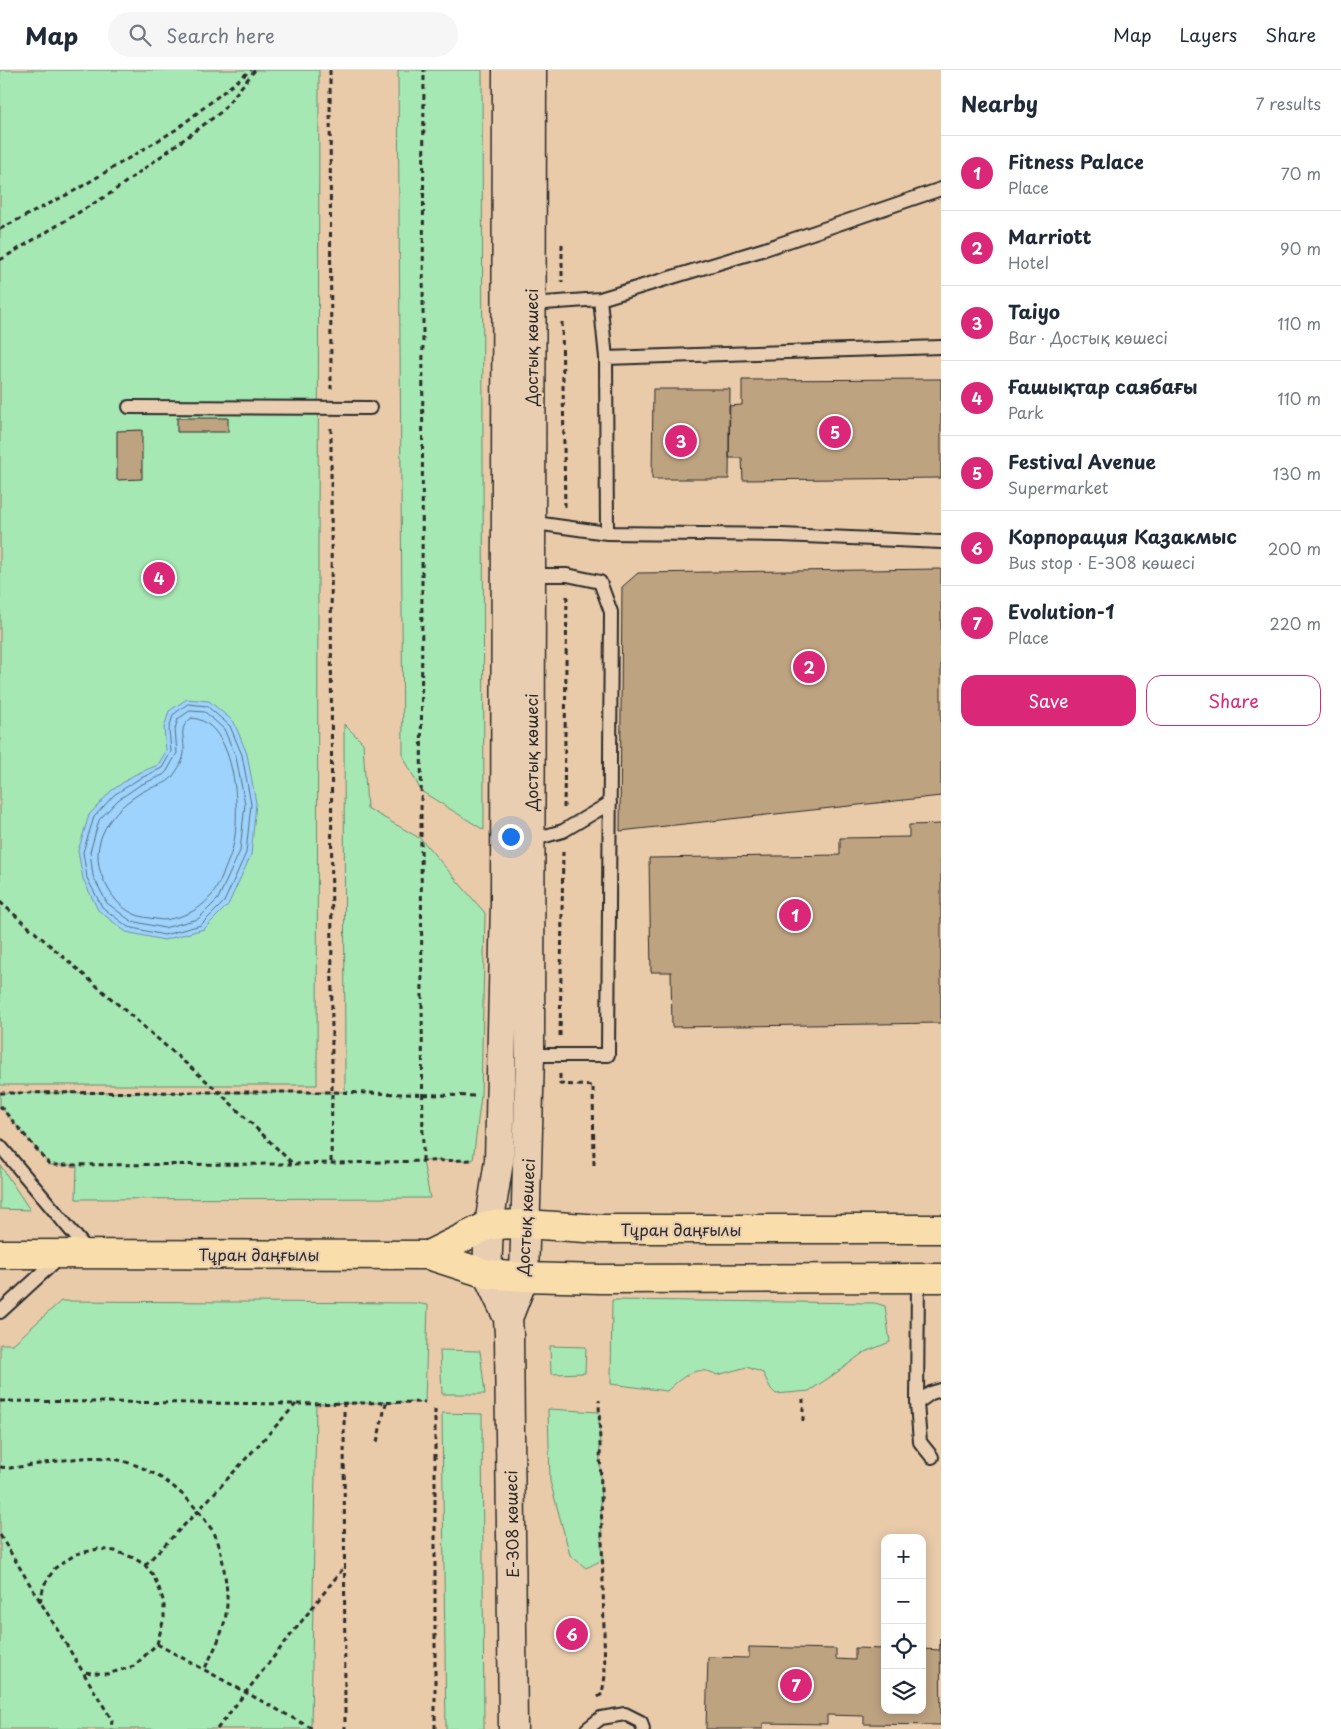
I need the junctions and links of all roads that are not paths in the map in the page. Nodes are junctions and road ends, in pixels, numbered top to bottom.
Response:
1 (507, 70) edge
2 (532, 70) edge
3 (941, 189) edge
4 (600, 299) junction
5 (532, 304) junction
6 (941, 347) edge
7 (606, 358) junction
8 (129, 407) dead end
9 (370, 408) dead end
10 (518, 523) junction
11 (607, 533) junction
12 (941, 542) edge
13 (531, 575) junction
14 (610, 803) junction
15 (531, 840) junction
16 (530, 1055) junction
17 (0, 1146) edge
18 (525, 1224) junction
19 (489, 1225) junction
20 (941, 1228) edge
21 (0, 1254) edge
22 (64, 1254) junction
23 (90, 1254) junction
24 (428, 1255) junction
25 (487, 1274) junction
26 (524, 1277) junction
27 (929, 1278) edge
28 (0, 1312) edge
29 (508, 1318) junction
30 (941, 1390) edge
31 (917, 1403) junction
32 (932, 1457) dead end
33 (513, 1729) edge
34 (587, 1729) edge
35 (643, 1729) edge

1 - 10 street, Достық көшесі
2 - 5 street, Достық көшесі
3 - 4 lane
4 - 5 lane
4 - 7 lane
5 - 10 street, Достық көшесі
6 - 7 lane
7 - 11 lane
8 - 9 lane
10 - 11 lane
10 - 13 street, Достық көшесі
10 - 19 street, Достық көшесі
11 - 12 lane
13 - 14 lane
13 - 15 street, Достық көшесі
14 - 15 lane
14 - 16 lane
15 - 16 street, Достық көшесі
16 - 18 street, Достық көшесі
17 - 23 lane
18 - 19 main road, Тұран даңғылы
18 - 20 main road, Тұран даңғылы
18 - 26 street, Достық көшесі
19 - 24 main road, Тұран даңғылы
19 - 25 street, Достық көшесі
21 - 22 main road
22 - 23 main road, Тұран даңғылы
22 - 28 lane
23 - 24 main road, Тұран даңғылы
24 - 25 main road, Тұран даңғылы
25 - 26 main road, Тұран даңғылы
25 - 29 street, Достық көшесі
26 - 27 main road, Тұран даңғылы
26 - 29 street, Достық көшесі
27 - 31 lane
29 - 33 street, Е-308 көшесі
30 - 31 lane
31 - 32 lane
34 - 35 lane

